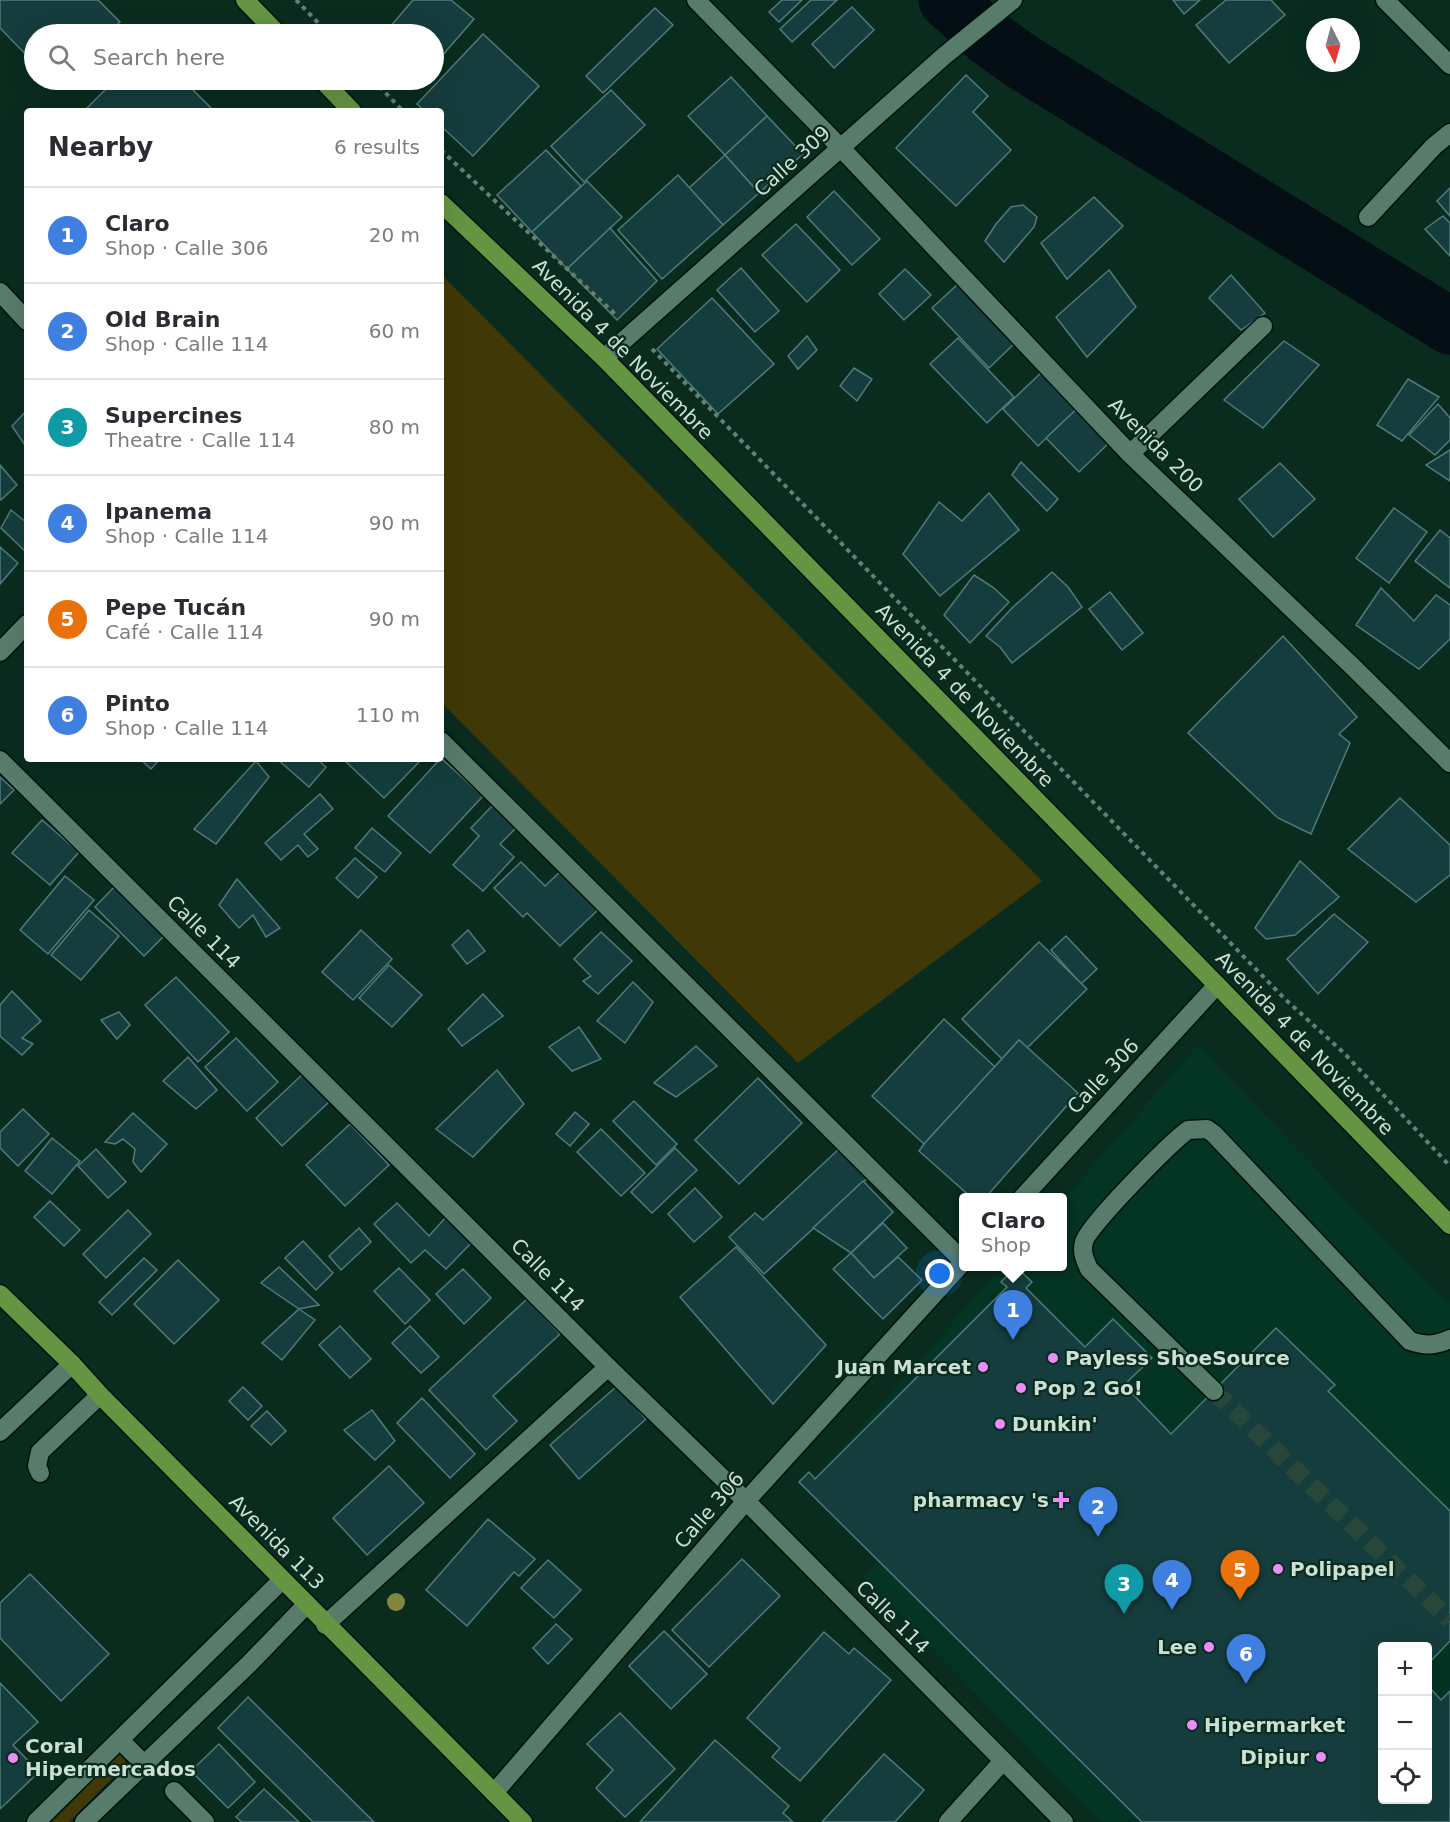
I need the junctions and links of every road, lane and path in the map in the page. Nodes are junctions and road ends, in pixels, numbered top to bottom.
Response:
1 (245, 0) edge
2 (296, 0) edge
3 (696, 0) edge
4 (1012, 0) edge
5 (1385, 0) edge
6 (268, 24) edge
7 (320, 24) edge
8 (1450, 65) edge
9 (332, 90) edge
10 (383, 90) edge
11 (349, 108) edge
12 (400, 108) edge
13 (1450, 133) edge
14 (841, 148) junction
15 (444, 153) edge
16 (444, 206) edge
17 (1368, 217) dead end
18 (0, 292) edge
19 (24, 318) edge
20 (1263, 326) dead end
21 (635, 332) junction
22 (604, 358) junction
23 (1130, 454) junction
24 (24, 627) edge
25 (0, 652) edge
26 (444, 744) edge
27 (0, 760) edge
28 (1450, 763) edge
29 (1218, 985) junction
30 (1450, 1166) edge
31 (1026, 1193) edge
32 (1450, 1225) edge
33 (959, 1257) edge
34 (959, 1265) edge
35 (0, 1294) edge
36 (1450, 1339) edge
37 (72, 1364) junction
38 (608, 1367) junction
39 (1214, 1391) tunnel mouth
40 (100, 1395) junction
41 (0, 1432) edge
42 (40, 1473) dead end
43 (746, 1501) junction
44 (282, 1580) junction
45 (307, 1604) junction
46 (325, 1625) junction
47 (120, 1740) junction
48 (1003, 1761) junction
49 (144, 1764) junction
50 (174, 1791) dead end
51 (494, 1793) junction
52 (36, 1822) edge
53 (84, 1822) edge
54 (205, 1822) edge
55 (523, 1822) edge
56 (948, 1822) edge
57 (1064, 1822) edge

1 - 6 main road
2 - 7 path
3 - 14 street, Avenida 200
4 - 14 street, Calle 309
5 - 8 street
9 - 11 main road
10 - 12 path
13 - 17 street
14 - 21 street, Calle 309
14 - 23 street, Avenida 200
15 - 21 path
16 - 22 main road, Avenida 4 de Noviembre
18 - 19 street
20 - 23 street
21 - 22 street, Calle 309
21 - 30 path
22 - 29 main road, Avenida 4 de Noviembre
23 - 28 street, Avenida 200
24 - 25 street
26 - 33 street
27 - 38 street, Calle 114
29 - 31 street, Calle 306
29 - 32 main road, Avenida 4 de Noviembre
34 - 43 street, Calle 306
35 - 37 main road, Avenida 113
36 - 39 street
37 - 40 main road, Avenida 113
37 - 41 street
38 - 43 street, Calle 114
38 - 46 street
40 - 42 street
40 - 44 main road, Avenida 113
43 - 48 street, Calle 114
43 - 51 street, Calle 306
44 - 45 main road, Avenida 113
44 - 47 street
45 - 46 main road, Avenida 113
45 - 49 street
46 - 51 main road, Avenida 113
47 - 49 street
47 - 52 street
48 - 56 street
48 - 57 street, Calle 114
49 - 53 street
50 - 54 street
51 - 55 main road, Avenida 113

